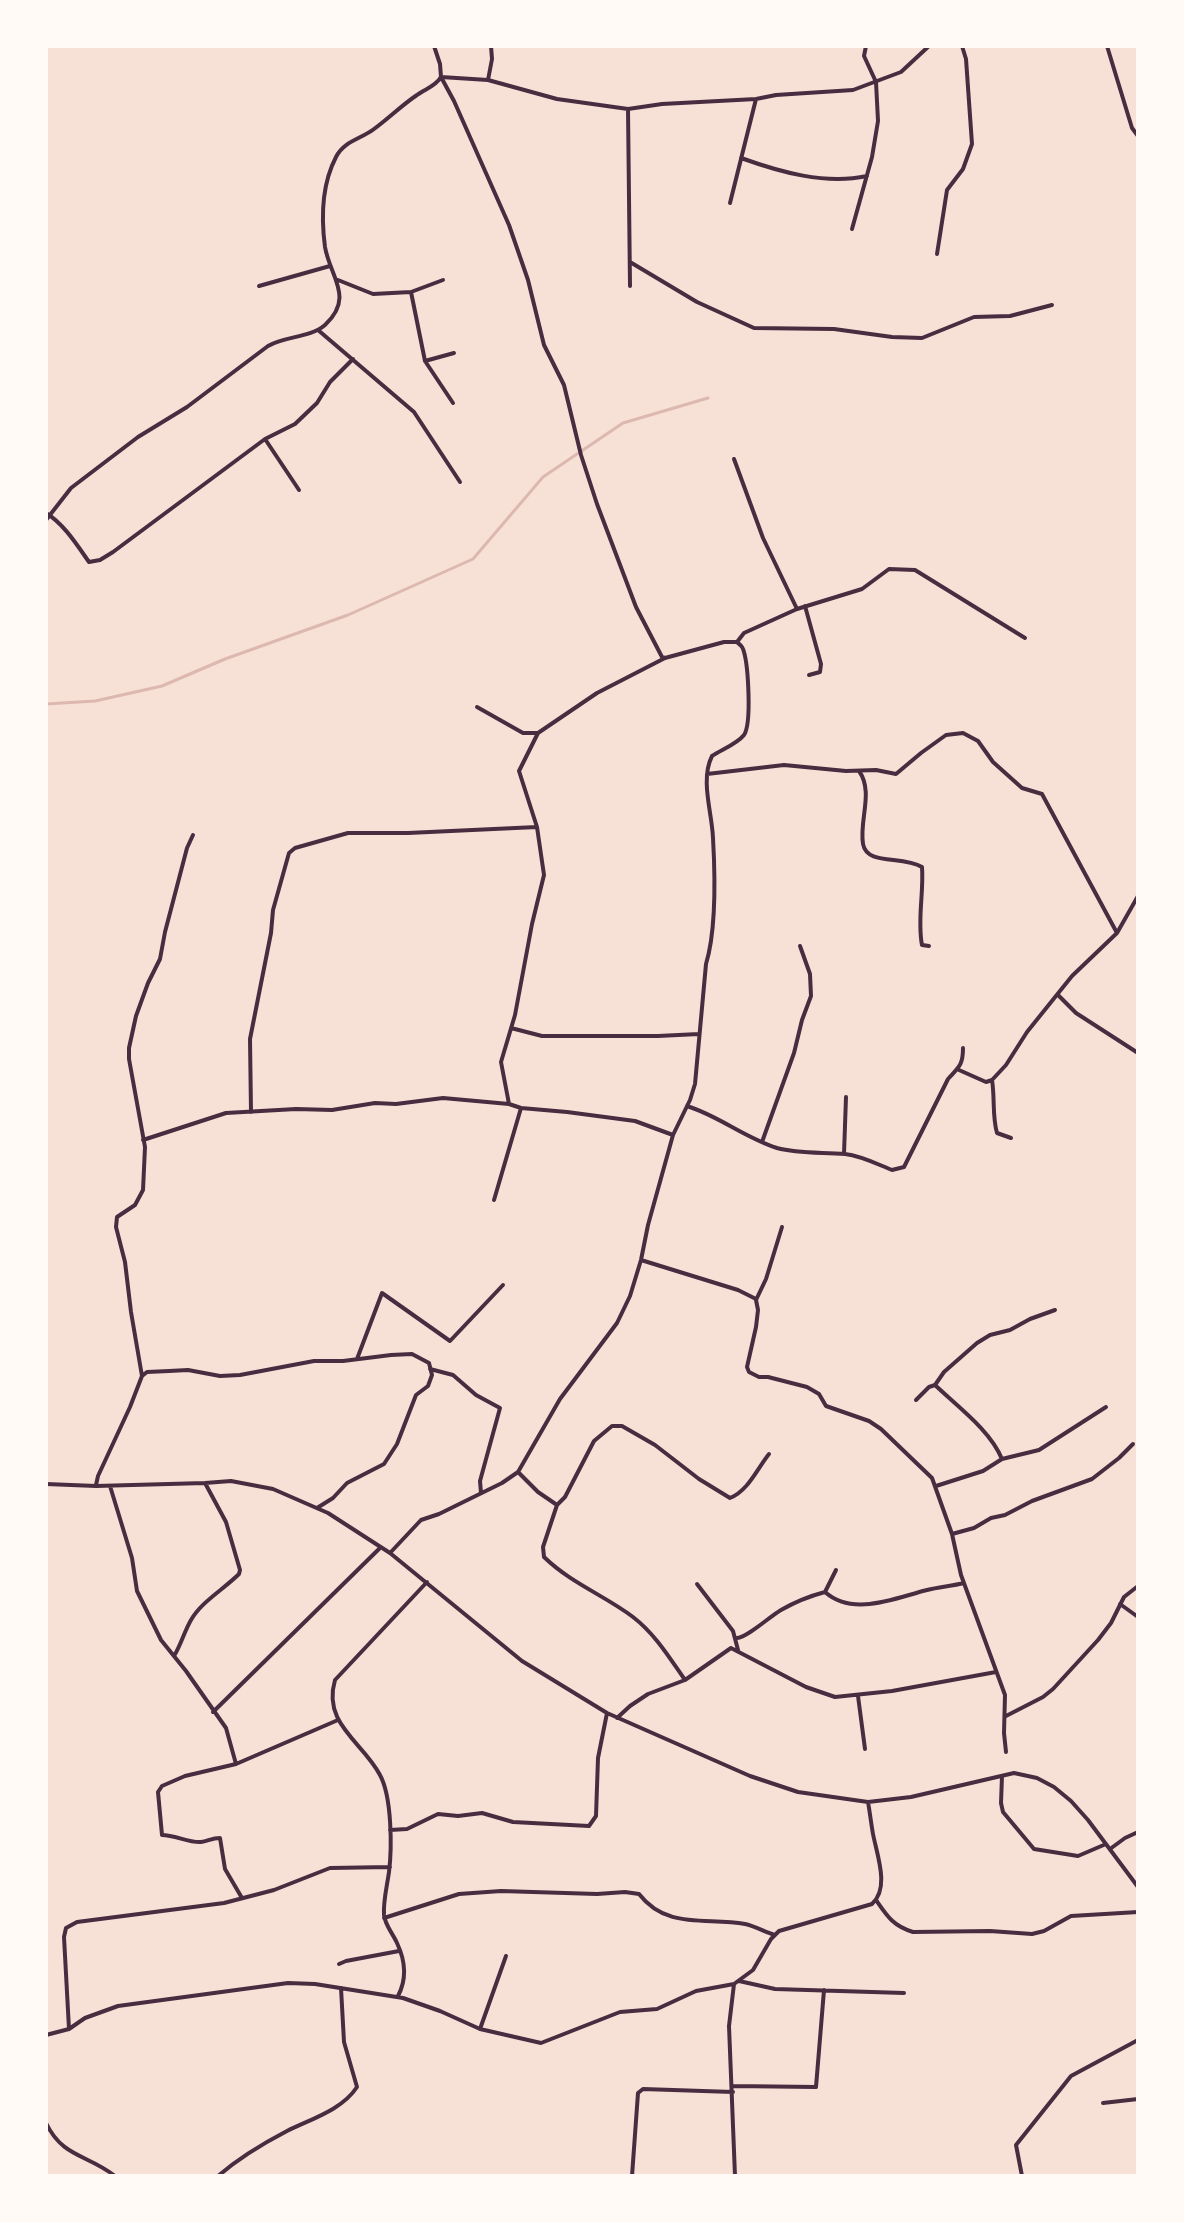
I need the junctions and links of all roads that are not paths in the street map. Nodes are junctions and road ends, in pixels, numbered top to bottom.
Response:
1 (434, 46) edge
2 (491, 46) edge
3 (866, 46) edge
4 (929, 46) edge
5 (962, 46) edge
6 (1107, 46) edge
7 (441, 77) junction
8 (488, 80) junction
9 (876, 82) junction
10 (756, 99) junction
11 (628, 109) junction
12 (1138, 136) edge
13 (741, 158) junction
14 (867, 176) junction
15 (730, 203) dead end
16 (852, 229) dead end
17 (937, 254) dead end
18 (630, 262) junction
19 (330, 266) junction
20 (338, 280) junction
21 (443, 280) dead end
22 (259, 286) dead end
23 (630, 286) dead end
24 (411, 292) junction
25 (1052, 305) dead end
26 (318, 330) junction
27 (454, 353) dead end
28 (353, 359) junction
29 (425, 361) junction
30 (453, 403) dead end
31 (265, 439) junction
32 (734, 459) dead end
33 (460, 482) dead end
34 (299, 490) dead end
35 (48, 516) edge
36 (805, 606) junction
37 (797, 609) junction
38 (1025, 638) dead end
39 (737, 642) junction
40 (665, 658) junction
41 (809, 675) dead end
42 (477, 707) dead end
43 (538, 733) junction
44 (859, 771) junction
45 (707, 774) junction
46 (537, 827) junction
47 (193, 835) dead end
48 (1138, 896) edge
49 (1117, 933) junction
50 (800, 946) dead end
51 (929, 946) dead end
52 (1058, 995) junction
53 (511, 1028) junction
54 (699, 1034) junction
55 (963, 1048) dead end
56 (1138, 1053) edge
57 (959, 1070) junction
58 (992, 1080) junction
59 (846, 1097) dead end
60 (509, 1104) junction
61 (687, 1106) junction
62 (521, 1108) junction
63 (251, 1112) junction
64 (673, 1135) junction
65 (1011, 1138) dead end
66 (143, 1140) junction
67 (762, 1142) junction
68 (844, 1154) junction
69 (494, 1200) dead end
70 (782, 1227) dead end
71 (641, 1260) junction
72 (503, 1285) dead end
73 (756, 1300) junction
74 (1055, 1310) dead end
75 (357, 1359) junction
76 (430, 1369) junction
77 (142, 1376) junction
78 (935, 1385) junction
79 (916, 1400) dead end
80 (1106, 1407) dead end
81 (1133, 1444) dead end
82 (769, 1454) dead end
83 (1002, 1459) junction
84 (518, 1472) junction
85 (205, 1483) junction
86 (46, 1484) edge
87 (109, 1485) junction
88 (96, 1486) junction
89 (936, 1486) junction
90 (481, 1493) junction
91 (557, 1505) junction
92 (317, 1508) junction
93 (952, 1534) junction
94 (381, 1547) junction
95 (390, 1553) junction
96 (836, 1570) dead end
97 (427, 1582) junction
98 (964, 1583) junction
99 (697, 1584) dead end
100 (1138, 1586) edge
101 (825, 1592) junction
102 (1120, 1604) junction
103 (1138, 1617) edge
104 (737, 1638) junction
105 (738, 1650) junction
106 (174, 1656) junction
107 (996, 1672) junction
108 (685, 1680) junction
109 (858, 1696) junction
110 (213, 1712) junction
111 (607, 1713) junction
112 (1006, 1716) junction
113 (617, 1718) junction
114 (338, 1720) junction
115 (865, 1749) dead end
116 (1006, 1752) dead end
117 (236, 1764) junction
118 (1002, 1776) junction
119 (868, 1802) junction
120 (390, 1830) junction
121 (1138, 1832) edge
122 (1108, 1846) junction
123 (390, 1867) junction
124 (1138, 1887) edge
125 (242, 1898) junction
126 (876, 1900) junction
127 (1138, 1912) edge
128 (384, 1918) junction
129 (775, 1935) junction
130 (400, 1951) junction
131 (506, 1956) dead end
132 (339, 1964) dead end
133 (737, 1983) junction
134 (341, 1988) junction
135 (824, 1990) junction
136 (904, 1993) dead end
137 (397, 1997) junction
138 (69, 2029) junction
139 (480, 2029) junction
140 (46, 2035) edge
141 (1138, 2040) edge
142 (732, 2089) junction
143 (1138, 2099) edge
144 (1103, 2103) dead end
145 (46, 2123) edge
146 (115, 2176) edge
147 (218, 2176) edge
148 (632, 2176) edge
149 (735, 2176) edge
150 (1022, 2176) edge

1 - 7 street
2 - 8 street
3 - 9 street
4 - 9 street
5 - 17 street
6 - 12 street
7 - 8 street
7 - 19 street
7 - 40 street
8 - 11 street
9 - 10 street
9 - 14 street
10 - 11 street
10 - 13 street
11 - 18 street
13 - 14 street
13 - 15 street
14 - 16 street
18 - 23 street
18 - 25 street
19 - 20 street
19 - 22 street
20 - 24 street
20 - 26 street
21 - 24 street
24 - 29 street
26 - 28 street
26 - 35 street
27 - 29 street
28 - 31 street
28 - 33 street
29 - 30 street
31 - 34 street
31 - 35 street
32 - 37 street
36 - 37 street
36 - 38 street
36 - 41 street
37 - 39 street
39 - 40 street
39 - 45 street
40 - 43 street
42 - 43 street
43 - 46 street
44 - 45 street
44 - 49 street
44 - 51 street
45 - 54 street
46 - 53 street
46 - 63 street
47 - 66 street
48 - 49 street
49 - 52 street
50 - 67 street
52 - 56 street
52 - 58 street
53 - 54 street
53 - 60 street
54 - 61 street
55 - 57 street
57 - 58 street
57 - 68 street
58 - 65 street
59 - 68 street
60 - 62 street
60 - 63 street
61 - 64 street
61 - 67 street
62 - 64 street
62 - 69 street
63 - 66 street
64 - 71 street
66 - 77 street
67 - 68 street
70 - 73 street
71 - 73 street
71 - 84 street
72 - 75 street
73 - 89 street
74 - 78 street
75 - 76 street
75 - 77 street
76 - 90 street
76 - 92 street
77 - 88 street
78 - 79 street
78 - 83 street
80 - 83 street
81 - 93 street
82 - 91 street
83 - 89 street
84 - 90 street
84 - 91 street
85 - 87 street
85 - 92 street
85 - 106 street
86 - 88 street
87 - 88 street
87 - 106 street
89 - 93 street
90 - 95 street
91 - 108 street
92 - 94 street
93 - 98 street
94 - 95 street
94 - 110 street
95 - 97 street
96 - 101 street
97 - 111 street
97 - 114 street
98 - 101 street
98 - 107 street
99 - 104 street
100 - 102 street
101 - 104 street
102 - 103 street
102 - 112 street
104 - 105 street
105 - 108 street
105 - 109 street
106 - 110 street
107 - 109 street
107 - 112 street
108 - 113 street
109 - 115 street
110 - 117 street
111 - 113 street
111 - 120 street
112 - 116 street
113 - 119 street
114 - 117 street
114 - 120 street
117 - 125 street
118 - 119 street
118 - 122 street
118 - 122 street
119 - 126 street
120 - 123 street
121 - 122 street
122 - 124 street
123 - 125 street
123 - 128 street
125 - 138 street
126 - 127 street
126 - 129 street
128 - 129 street
128 - 130 street
129 - 133 street
130 - 132 street
130 - 137 street
131 - 139 street
133 - 135 street
133 - 139 street
133 - 142 street
134 - 137 street
134 - 138 street
134 - 147 street
135 - 136 street
135 - 142 street
137 - 139 street
138 - 140 street
141 - 150 street
142 - 148 street
142 - 149 street
143 - 144 street
145 - 146 street

